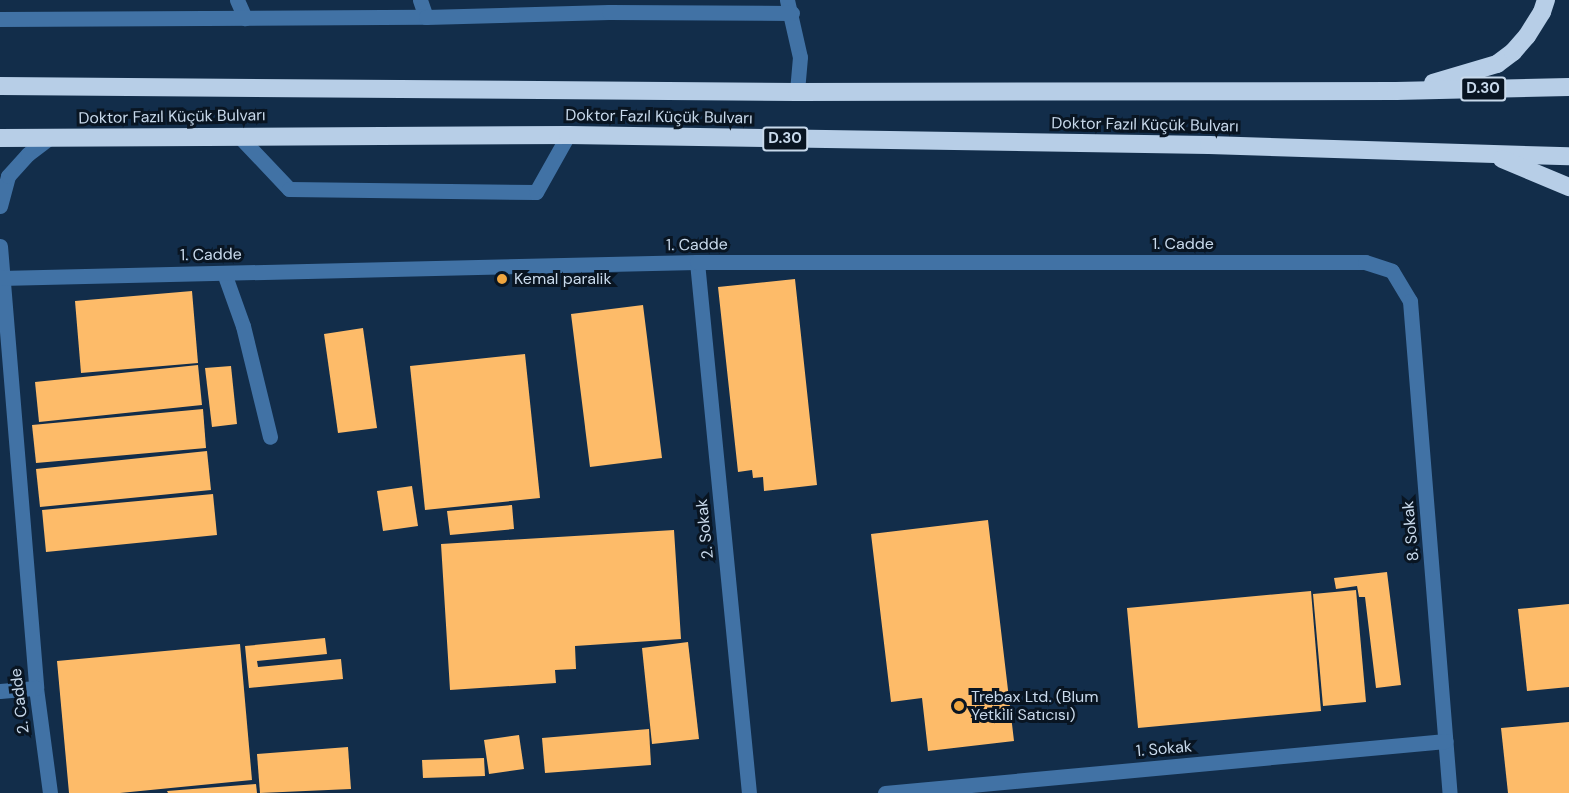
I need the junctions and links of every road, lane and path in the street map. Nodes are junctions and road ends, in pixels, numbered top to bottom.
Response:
1 (237, 0) edge
2 (420, 0) edge
3 (1546, 0) edge
4 (607, 6) edge
5 (790, 6) edge
6 (426, 17) junction
7 (245, 18) junction
8 (0, 19) edge
9 (0, 86) edge
10 (1569, 87) edge
11 (1396, 91) junction
12 (797, 92) junction
13 (238, 135) junction
14 (568, 135) junction
15 (0, 138) edge
16 (49, 138) junction
17 (1490, 154) junction
18 (1569, 156) edge
19 (1569, 187) edge
20 (0, 206) edge
21 (0, 246) edge
22 (698, 262) junction
23 (1392, 271) joint
24 (224, 273) junction
25 (1, 278) edge
26 (270, 436) dead end
27 (36, 688) junction
28 (0, 691) edge
29 (1446, 741) junction
30 (50, 793) edge
31 (749, 793) edge
32 (885, 793) edge
33 (1450, 793) edge

1 - 7 street
2 - 6 street
3 - 11 highway
4 - 5 street
4 - 6 street
5 - 12 street
6 - 7 street
7 - 8 street
9 - 12 highway, Doktor Fazıl Küçük Bulvarı / D.30
10 - 11 highway, Doktor Fazıl Küçük Bulvarı / D.30
11 - 12 highway, Doktor Fazıl Küçük Bulvarı / D.30
13 - 14 highway, Doktor Fazıl Küçük Bulvarı / D.30
13 - 14 street
13 - 16 highway, Doktor Fazıl Küçük Bulvarı / D.30
14 - 17 highway, Doktor Fazıl Küçük Bulvarı / D.30
15 - 16 highway, Doktor Fazıl Küçük Bulvarı / D.30
16 - 20 street
17 - 18 highway, Doktor Fazıl Küçük Bulvarı / D.30
17 - 19 highway
21 - 25 street, 2. Cadde
22 - 23 street, 1. Cadde
22 - 24 street, 1. Cadde
22 - 31 street, 2. Sokak
23 - 29 street, 8. Sokak
24 - 25 street, 1. Cadde
24 - 26 street
25 - 27 street, 2. Cadde
27 - 28 street
27 - 30 street, 2. Cadde
29 - 32 street, 1. Sokak
29 - 33 street, 8. Sokak

